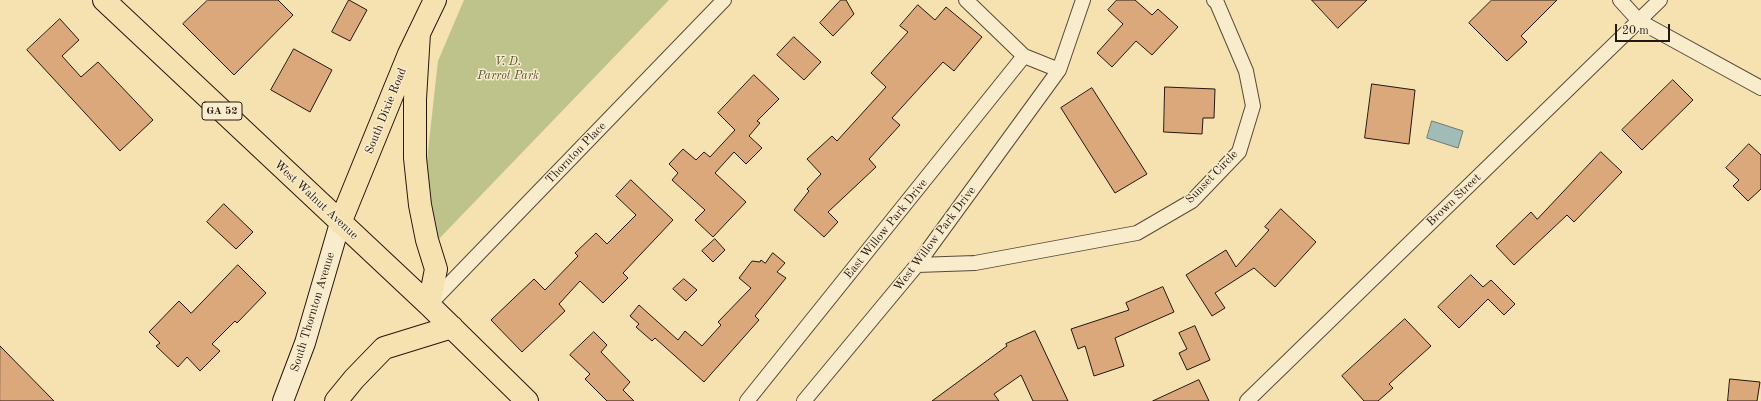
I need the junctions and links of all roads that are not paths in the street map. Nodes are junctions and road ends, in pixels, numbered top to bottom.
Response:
1 (104, 0) edge
2 (435, 0) edge
3 (724, 0) edge
4 (966, 0) edge
5 (1084, 0) edge
6 (1214, 0) edge
7 (1620, 0) edge
8 (1660, 0) edge
9 (1638, 21) junction
10 (419, 33) junction
11 (1024, 56) junction
12 (1059, 70) junction
13 (1761, 88) edge
14 (340, 223) junction
15 (917, 265) junction
16 (429, 305) junction
17 (452, 327) junction
18 (283, 401) edge
19 (336, 401) edge
20 (527, 401) edge
21 (747, 401) edge
22 (804, 401) edge
23 (1247, 401) edge

1 - 14 main road, West Walnut Avenue / GA 52
2 - 10 main road, South Dixie Road
3 - 16 street, Thornton Place
4 - 11 street
5 - 12 street
6 - 15 street, Sunset Circle
7 - 9 street
8 - 9 street, Brown Street
9 - 13 street
9 - 23 street, Brown Street
10 - 14 main road, South Dixie Road
10 - 16 main road
11 - 12 street
11 - 21 street, East Willow Park Drive
12 - 15 street, West Willow Park Drive
14 - 16 main road, West Walnut Avenue / GA 52
14 - 18 main road, South Thornton Avenue
15 - 22 street, West Willow Park Drive
16 - 17 main road, West Walnut Avenue / GA 52
17 - 19 main road
17 - 20 main road, West Walnut Avenue / GA 52

